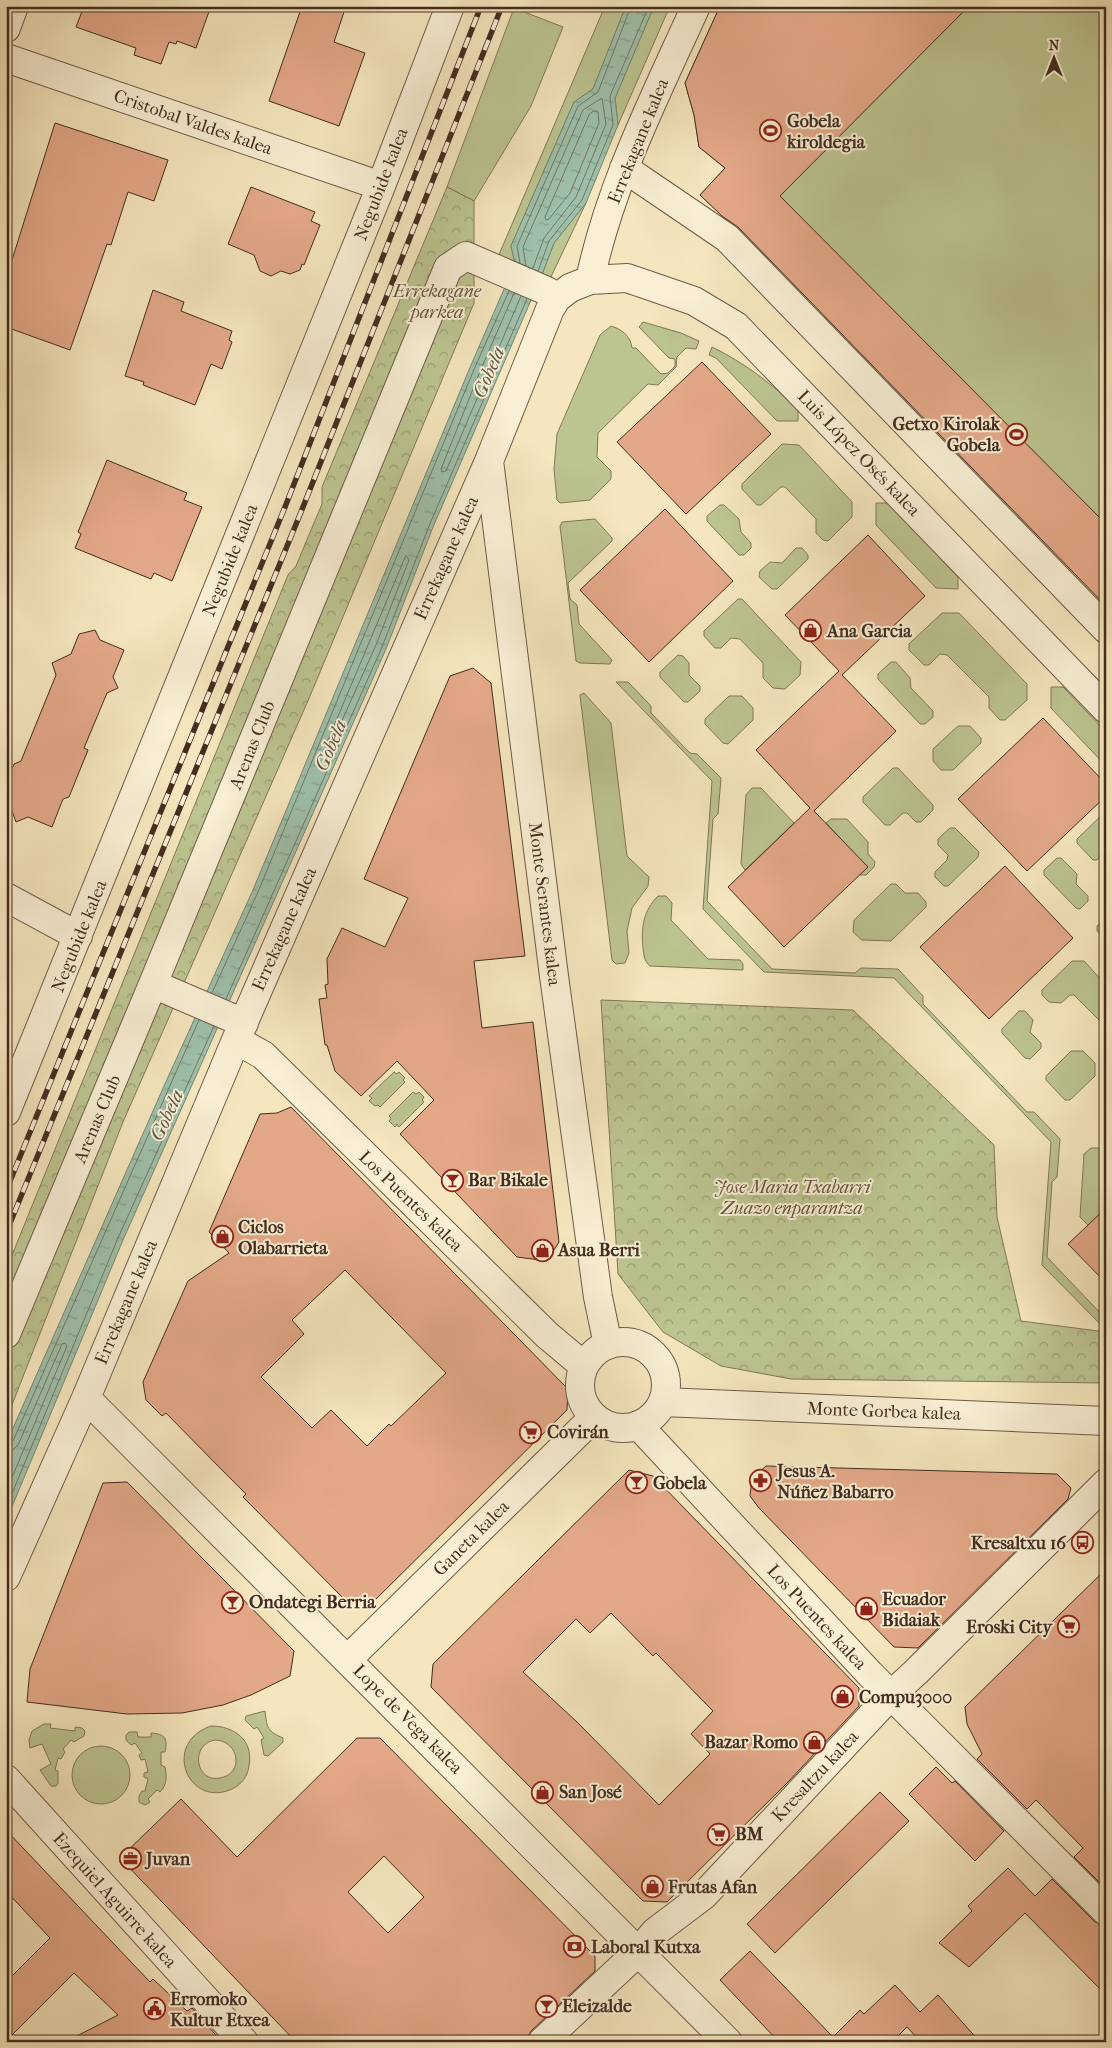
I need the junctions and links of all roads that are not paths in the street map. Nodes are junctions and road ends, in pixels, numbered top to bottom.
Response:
1 (14, 6) edge
2 (450, 6) edge
3 (696, 6) edge
4 (6, 28) edge
5 (6, 58) edge
6 (624, 168) junction
7 (381, 186) junction
8 (566, 289) junction
9 (489, 461) junction
10 (1106, 629) edge
11 (1106, 709) edge
12 (6, 896) edge
13 (78, 936) junction
14 (153, 984) junction
15 (236, 1027) junction
16 (6, 1112) edge
17 (6, 1334) edge
18 (608, 1345) junction
19 (584, 1366) junction
20 (86, 1398) junction
21 (662, 1402) junction
22 (594, 1417) junction
23 (1106, 1421) edge
24 (638, 1425) junction
25 (1106, 1483) edge
26 (6, 1576) edge
27 (348, 1659) junction
28 (891, 1695) junction
29 (6, 1779) edge
30 (1106, 1910) edge
31 (638, 1952) junction
32 (238, 2039) edge
33 (542, 2042) edge
34 (728, 2042) edge

1 - 4 street
2 - 7 street, Negubide kalea
3 - 6 street, Errekagane kalea
5 - 7 street, Cristobal Valdes kalea
6 - 8 street, Errekagane kalea
6 - 10 street
7 - 13 street, Negubide kalea
8 - 9 street, Errekagane kalea
8 - 11 street, Luis López Osés kalea
8 - 14 street, Arenas Club
9 - 15 street, Errekagane kalea
9 - 18 street, Monte Serantes kalea
12 - 13 street
13 - 16 street, Negubide kalea
14 - 15 street, Los Puentes kalea
14 - 17 street, Arenas Club
15 - 19 street, Los Puentes kalea
15 - 20 street, Errekagane kalea
18 - 19 street
18 - 21 street
19 - 22 street
20 - 26 street, Errekagane kalea
20 - 27 street, Lope de Vega kalea
21 - 23 street, Monte Gorbea kalea
21 - 24 street
22 - 24 street
22 - 27 street, Ganeta kalea
24 - 28 street, Los Puentes kalea
25 - 28 street, Kresaltzu kalea
27 - 31 street, Lope de Vega kalea
28 - 30 street, Los Puentes kalea
28 - 31 street, Kresaltzu kalea
29 - 32 street, Ezequiel Aguirre kalea
31 - 33 street, Kresaltzu kalea
31 - 34 street, Lope de Vega kalea

